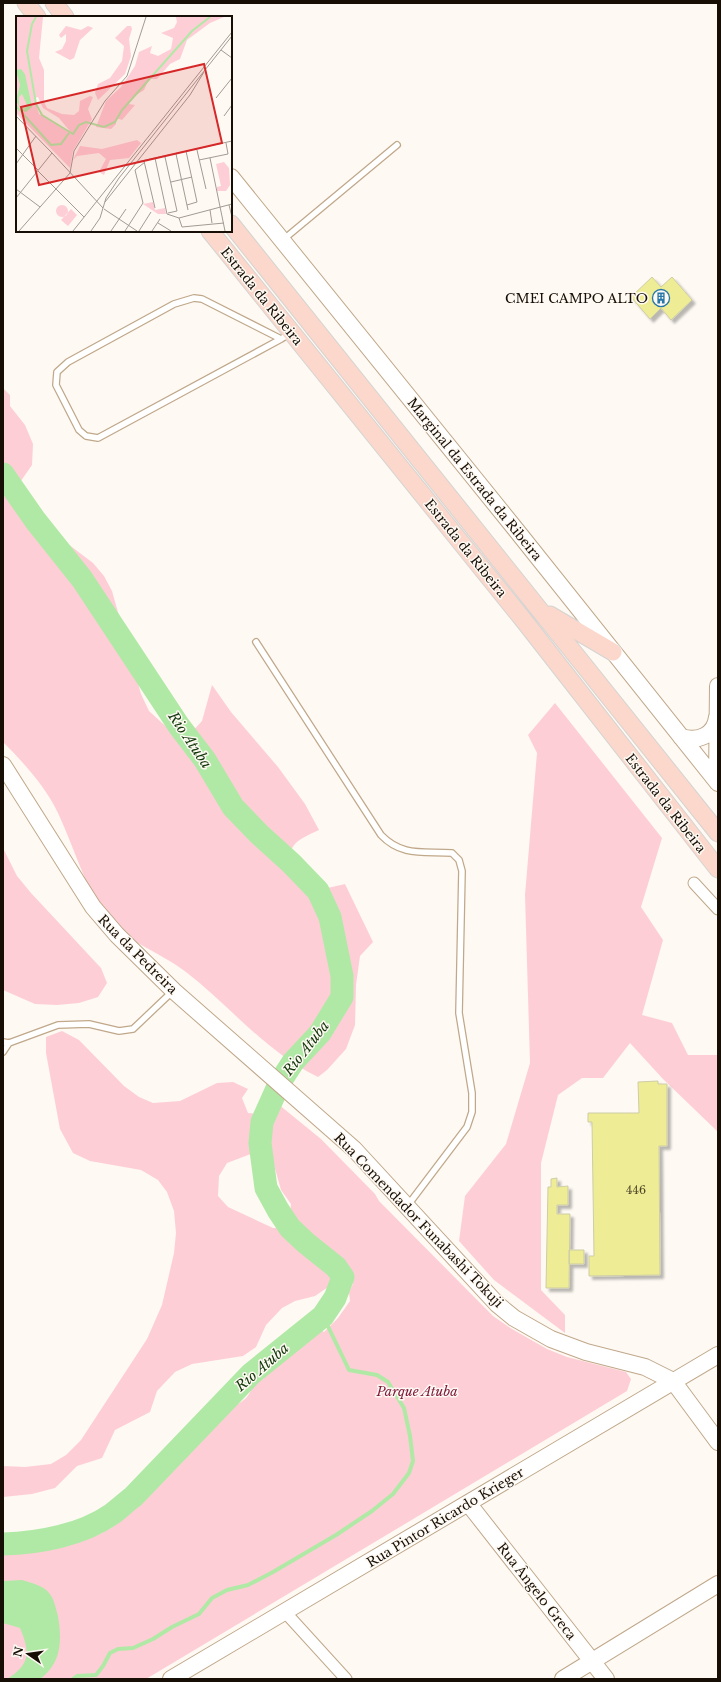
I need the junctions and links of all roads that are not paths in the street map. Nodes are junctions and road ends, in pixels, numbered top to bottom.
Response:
1 (26, 3) edge
2 (54, 3) edge
3 (36, 16) edge
4 (66, 16) edge
5 (397, 145) dead end
6 (232, 179) edge
7 (232, 225) edge
8 (211, 232) edge
9 (282, 241) junction
10 (286, 336) junction
11 (541, 610) junction
12 (256, 642) dead end
13 (613, 652) junction
14 (718, 686) edge
15 (718, 713) edge
16 (681, 737) junction
17 (3, 765) edge
18 (718, 782) edge
19 (718, 833) edge
20 (718, 869) edge
21 (694, 883) dead end
22 (718, 909) edge
23 (174, 991) junction
24 (3, 1042) edge
25 (9, 1043) junction
26 (3, 1052) edge
27 (302, 1103) joint
28 (406, 1207) junction
29 (718, 1355) edge
30 (673, 1381) junction
31 (718, 1442) edge
32 (468, 1503) junction
33 (718, 1584) edge
34 (285, 1612) junction
35 (592, 1661) junction
36 (172, 1679) edge
37 (346, 1679) edge
38 (562, 1679) edge
39 (606, 1679) edge

1 - 3 main road
2 - 4 main road
5 - 9 lane
6 - 9 main road, Marginal da Estrada da Ribeira
7 - 11 main road, Estrada da Ribeira
8 - 10 main road, Estrada da Ribeira
9 - 13 main road, Marginal da Estrada da Ribeira
10 - 10 lane
10 - 20 main road, Estrada da Ribeira
11 - 13 main road
11 - 19 main road, Estrada da Ribeira
12 - 28 lane
13 - 16 main road, Marginal da Estrada da Ribeira
14 - 15 main road
15 - 16 main road
15 - 18 main road
16 - 18 main road, Marginal da Estrada da Ribeira
17 - 23 main road, Rua da Pedreira
21 - 22 street
23 - 25 lane
23 - 27 main road, Rua da Pedreira
24 - 25 lane
25 - 26 lane
27 - 28 main road, Rua Comendador Funabashi Tokuji
28 - 30 main road, Rua Comendador Funabashi Tokuji
29 - 30 main road, Rua Pintor Ricardo Krieger
30 - 31 main road
30 - 32 main road, Rua Pintor Ricardo Krieger
32 - 34 main road, Rua Pintor Ricardo Krieger
32 - 35 main road, Rua Ângelo Greca
33 - 35 main road
34 - 36 main road, Rua Pintor Ricardo Krieger
34 - 37 street
35 - 38 main road
35 - 39 main road, Rua Ângelo Greca

